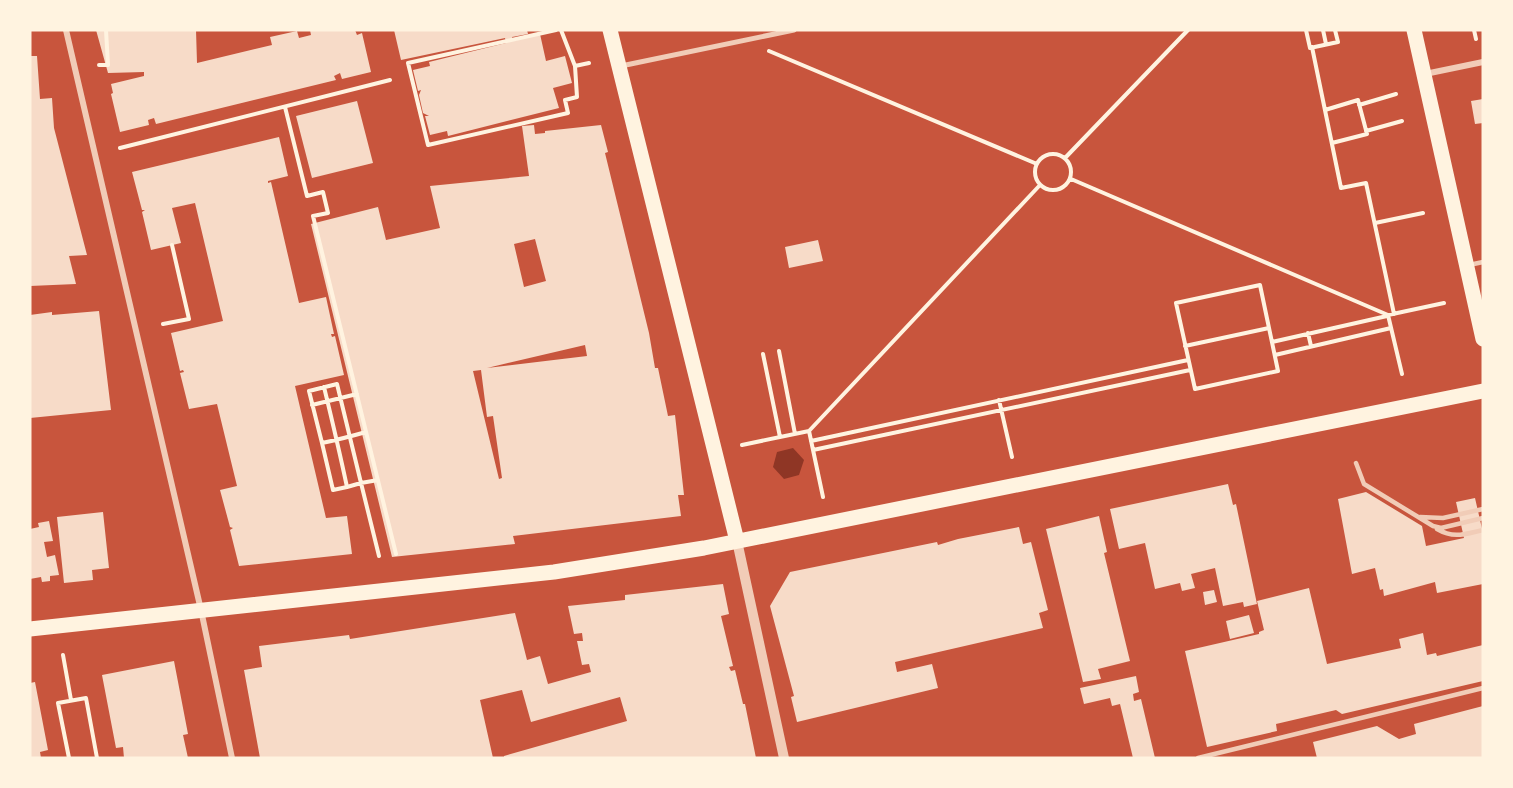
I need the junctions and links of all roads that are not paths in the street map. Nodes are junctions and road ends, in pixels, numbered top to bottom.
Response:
1 (66, 30) edge
2 (610, 30) edge
3 (794, 30) edge
4 (1414, 30) edge
5 (1483, 62) edge
6 (619, 66) junction
7 (1424, 74) junction
8 (1483, 262) edge
9 (1467, 265) junction
10 (1483, 339) edge
11 (1483, 391) edge
12 (1356, 463) dead end
13 (1483, 509) edge
14 (1418, 517) junction
15 (1483, 518) edge
16 (1432, 526) junction
17 (1483, 530) edge
18 (736, 541) junction
19 (201, 610) junction
20 (30, 629) edge
21 (1483, 688) edge
22 (232, 758) edge
23 (784, 758) edge
24 (1198, 758) edge

1 - 19 street
2 - 6 main road
3 - 6 street
4 - 7 main road
5 - 7 street
6 - 18 main road
7 - 9 main road
8 - 9 lane
9 - 10 main road
11 - 18 main road
12 - 14 lane
13 - 14 lane
14 - 16 lane
15 - 16 lane
16 - 17 lane
18 - 19 main road
18 - 23 street
19 - 20 main road
19 - 22 street
21 - 24 lane

